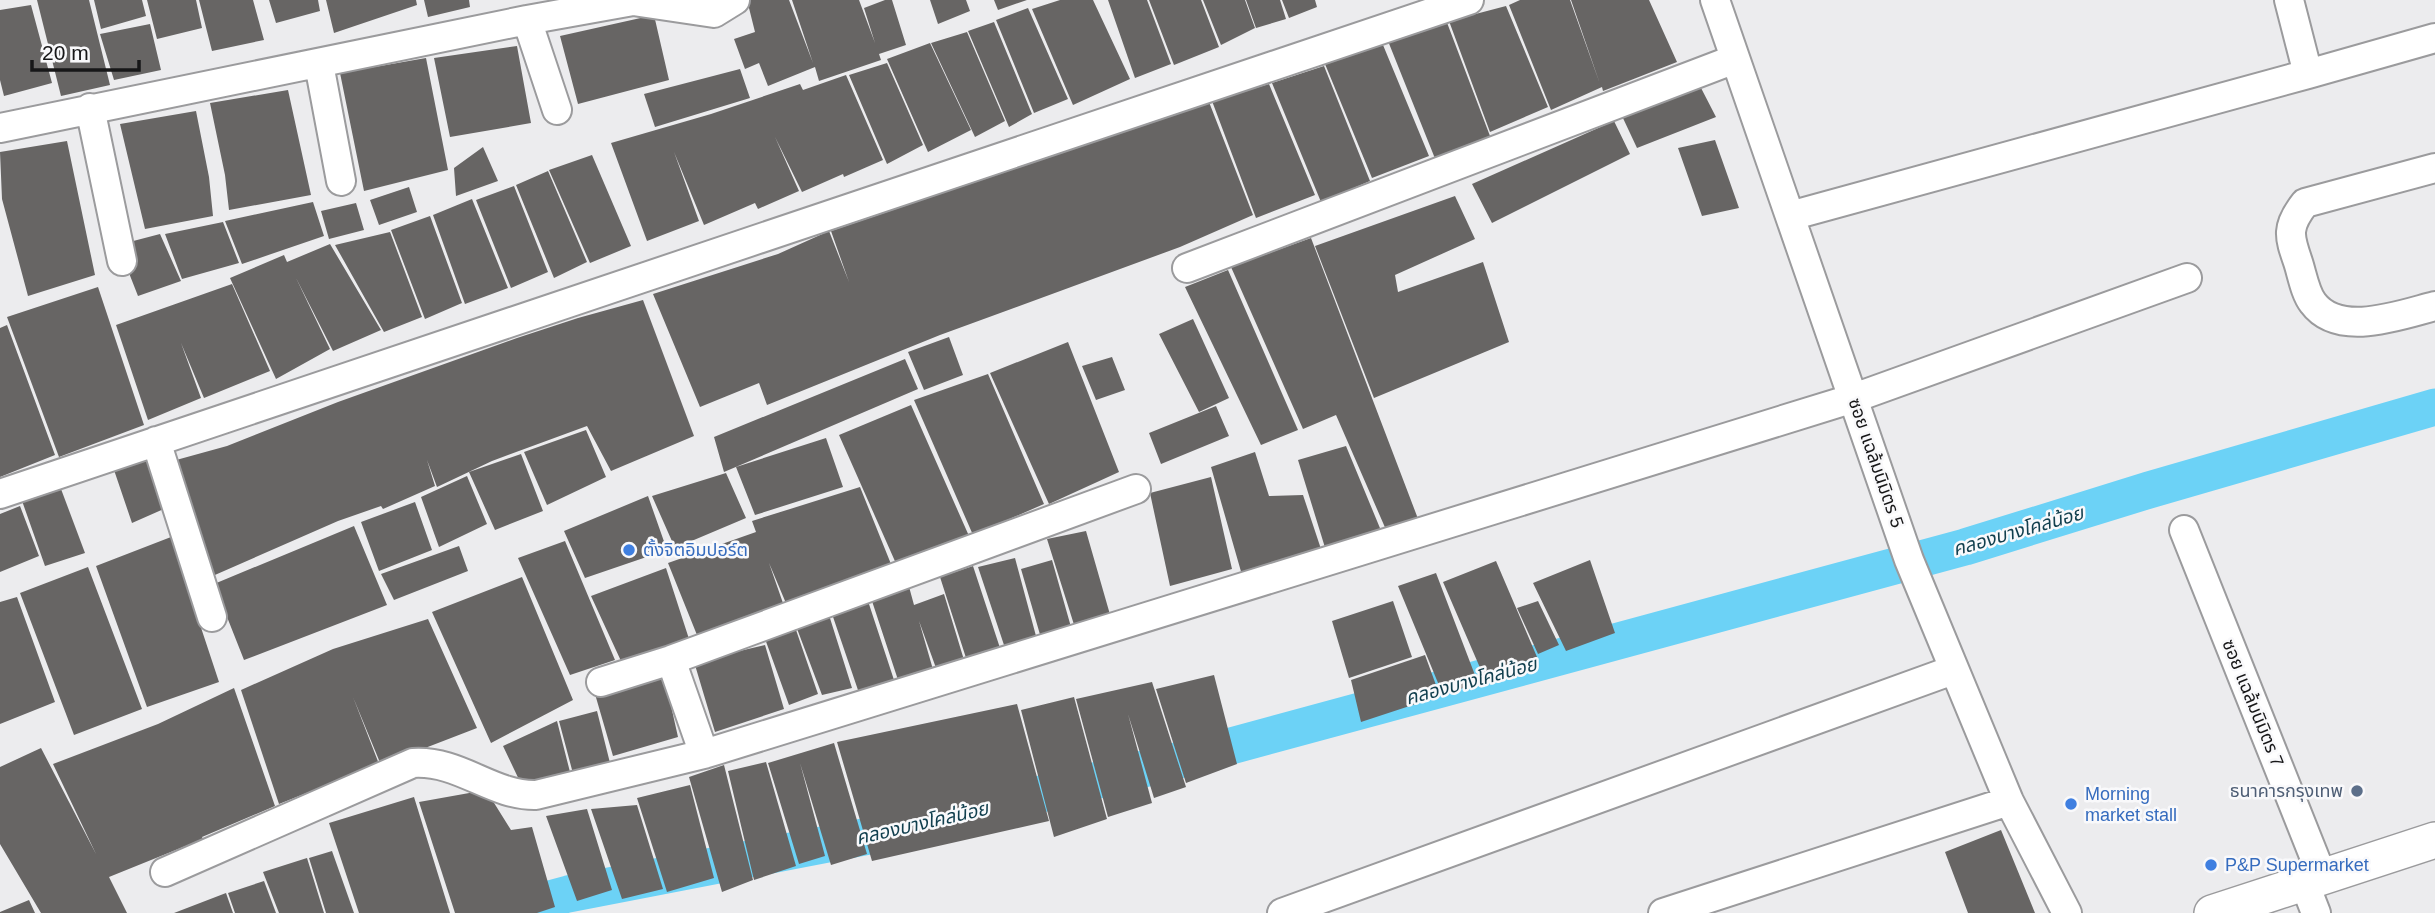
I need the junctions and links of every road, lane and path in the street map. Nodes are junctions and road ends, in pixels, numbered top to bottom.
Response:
1 (735, 0) edge
2 (1469, 0) edge
3 (1715, 0) edge
4 (2289, 0) edge
5 (527, 20) junction
6 (2435, 37) edge
7 (1735, 59) junction
8 (318, 64) junction
9 (2308, 74) junction
10 (90, 108) junction
11 (557, 110) dead end
12 (0, 128) edge
13 (2435, 168) edge
14 (341, 181) dead end
15 (1790, 216) junction
16 (122, 261) dead end
17 (1187, 268) dead end
18 (2188, 278) dead end
19 (2435, 306) edge
20 (1854, 398) junction
21 (156, 441) junction
22 (1136, 489) dead end
23 (0, 494) edge
24 (2184, 530) dead end
25 (212, 617) dead end
26 (671, 660) junction
27 (1954, 670) junction
28 (601, 682) dead end
29 (704, 754) junction
30 (2009, 801) junction
31 (2435, 840) edge
32 (165, 872) dead end
33 (2314, 890) edge
34 (1282, 913) edge
35 (1662, 913) edge
36 (2067, 913) edge
37 (2212, 913) edge

1 - 5 street
2 - 21 street
3 - 7 street, ซอย แฉล้มนิมิตร 5
4 - 9 street
5 - 8 street
5 - 11 street
6 - 9 street
7 - 15 street, ซอย แฉล้มนิมิตร 5
7 - 17 street
8 - 10 street
8 - 14 street
9 - 15 street
10 - 12 street
10 - 16 street
13 - 19 street
15 - 20 street, ซอย แฉล้มนิมิตร 5
18 - 20 street
20 - 27 street, ซอย แฉล้มนิมิตร 5
20 - 29 street
21 - 23 street
21 - 25 street
22 - 26 street
24 - 33 street, ซอย แฉล้มนิมิตร 7
26 - 28 street
26 - 29 street
27 - 30 street, ซอย แฉล้มนิมิตร 5
27 - 34 street
29 - 32 street
30 - 35 street
30 - 36 street, ซอย แฉล้มนิมิตร 5
31 - 33 street
33 - 37 street

